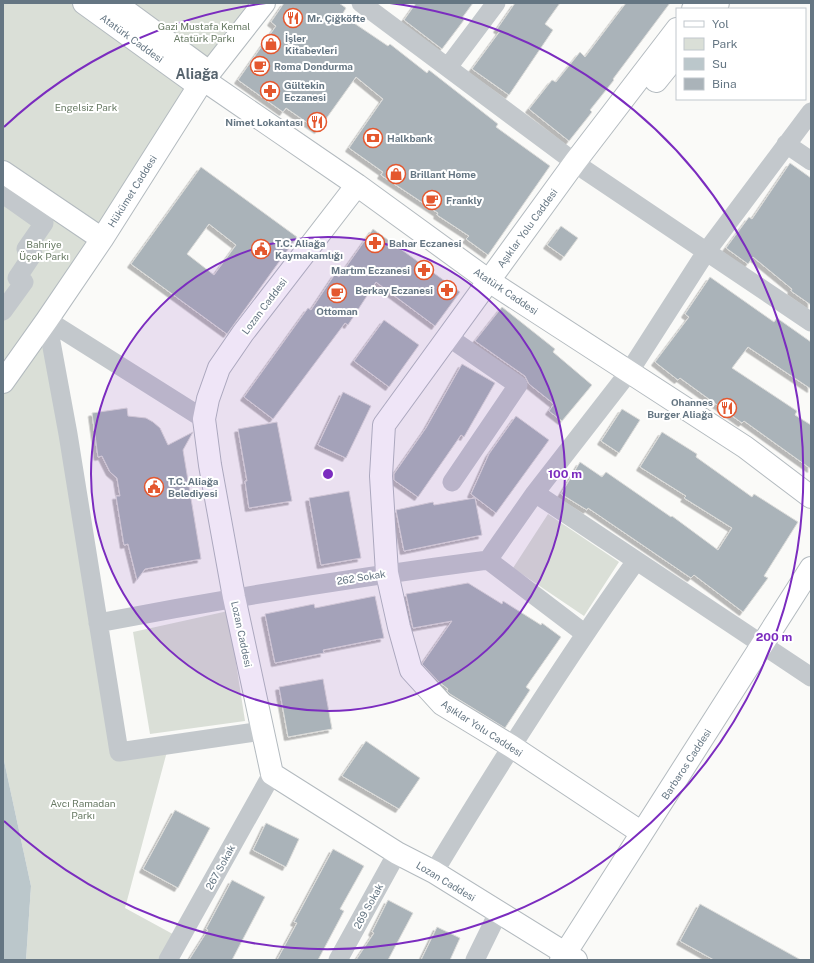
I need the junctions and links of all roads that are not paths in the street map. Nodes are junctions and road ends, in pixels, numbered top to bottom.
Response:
1 (84, 3) edge
2 (115, 3) edge
3 (264, 3) edge
4 (362, 3) edge
5 (496, 3) edge
6 (676, 30) edge
7 (676, 56) edge
8 (448, 67) junction
9 (204, 79) junction
10 (811, 112) edge
11 (786, 144) junction
12 (811, 161) edge
13 (580, 166) junction
14 (3, 172) edge
15 (357, 185) junction
16 (3, 194) edge
17 (102, 239) junction
18 (706, 252) junction
19 (492, 284) junction
20 (3, 311) edge
21 (47, 320) junction
22 (811, 322) edge
23 (457, 343) junction
24 (629, 372) junction
25 (3, 382) edge
26 (204, 419) junction
27 (382, 455) junction
28 (452, 482) dead end
29 (536, 493) junction
30 (811, 497) edge
31 (488, 560) junction
32 (636, 560) junction
33 (811, 568) edge
34 (387, 573) junction
35 (234, 597) junction
36 (98, 623) junction
37 (584, 633) junction
38 (763, 646) junction
39 (811, 677) edge
40 (262, 731) junction
41 (511, 746) junction
42 (272, 774) junction
43 (642, 833) junction
44 (397, 853) junction
45 (434, 872) junction
46 (498, 913) junction
47 (567, 958) edge
48 (168, 960) edge
49 (338, 960) edge
50 (475, 960) edge

1 - 9 street, Atatürk Caddesi
2 - 9 street, Atatürk Caddesi
3 - 9 street, Hükümet Caddesi
4 - 8 street
5 - 8 street
6 - 13 street, Aşıklar Yolu Caddesi
7 - 13 street, Aşıklar Yolu Caddesi
8 - 13 street
9 - 15 street, Atatürk Caddesi
9 - 17 street, Hükümet Caddesi
10 - 11 street
11 - 12 street
11 - 18 street
13 - 18 street
13 - 19 street, Aşıklar Yolu Caddesi
14 - 17 street
15 - 19 street, Atatürk Caddesi
15 - 26 street, Lozan Caddesi
16 - 20 street
17 - 21 street, Hükümet Caddesi
18 - 22 street
18 - 24 street
19 - 23 street, Aşıklar Yolu Caddesi
19 - 24 street, Atatürk Caddesi
19 - 27 street, Aşıklar Yolu Caddesi
21 - 25 street, Hükümet Caddesi
21 - 26 street
21 - 36 street
23 - 27 street, Aşıklar Yolu Caddesi
23 - 28 street
24 - 29 street
24 - 30 street, Atatürk Caddesi
26 - 35 street, Lozan Caddesi
27 - 34 street, Aşıklar Yolu Caddesi
29 - 31 street
29 - 32 street
31 - 34 street, 262 Sokak
31 - 37 street
32 - 37 street
32 - 38 street
33 - 38 street, Barbaros Caddesi
34 - 35 street, 262 Sokak
34 - 41 street, Aşıklar Yolu Caddesi
35 - 36 street, 262 Sokak
35 - 40 street, Lozan Caddesi
36 - 40 street
37 - 41 street
38 - 39 street
38 - 43 street, Barbaros Caddesi
40 - 42 street, Lozan Caddesi
41 - 43 street, Aşıklar Yolu Caddesi
41 - 45 street
42 - 44 street, Lozan Caddesi
42 - 48 street, 267 Sokak
43 - 47 street, Barbaros Caddesi
44 - 45 street, Lozan Caddesi
44 - 49 street, 269 Sokak
45 - 46 street, Lozan Caddesi
46 - 47 street, Lozan Caddesi
46 - 50 street

